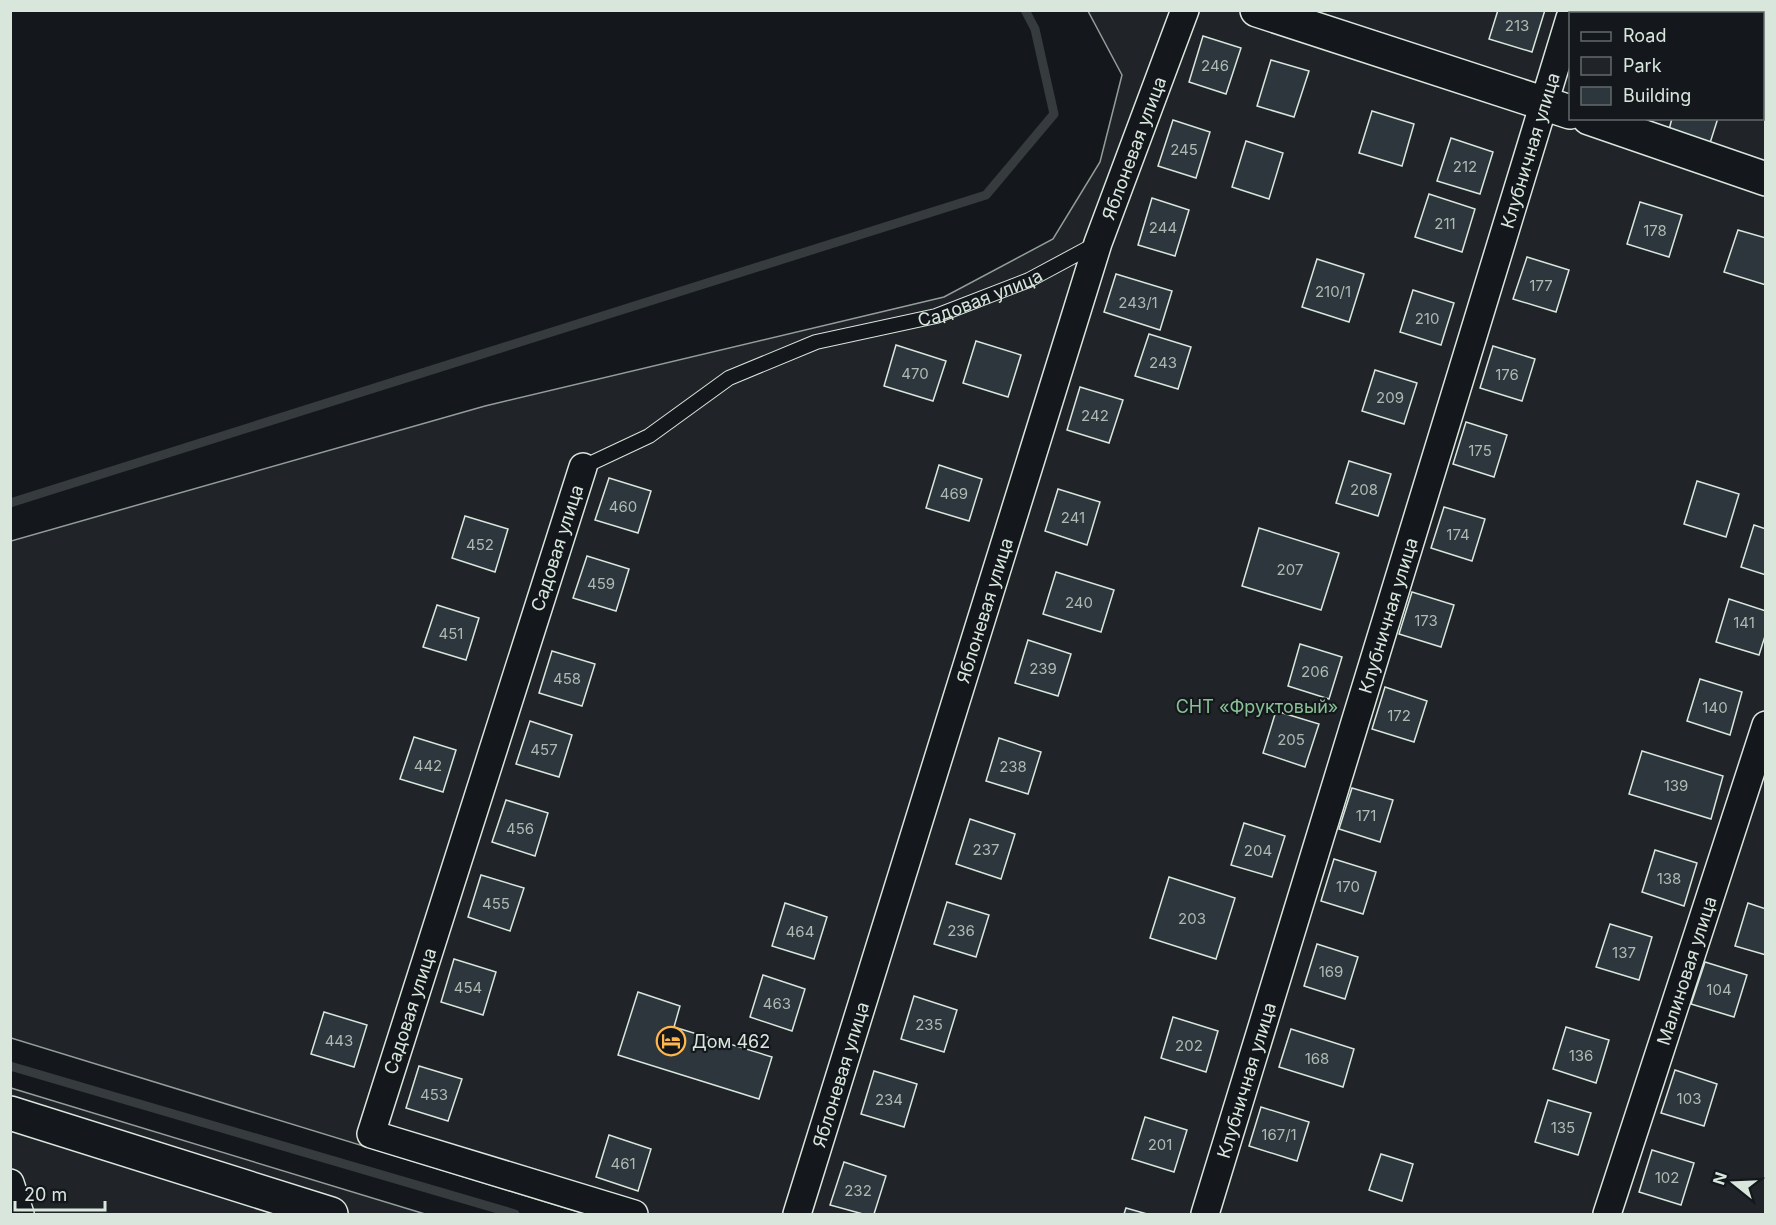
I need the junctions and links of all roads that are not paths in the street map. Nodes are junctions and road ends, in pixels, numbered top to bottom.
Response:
1 (1185, 10) edge
2 (1257, 10) edge
3 (1569, 25) edge
4 (1557, 108) edge
5 (1595, 120) edge
6 (1766, 179) edge
7 (1098, 243) junction
8 (583, 467) joint
9 (1766, 725) edge
10 (10, 1113) edge
11 (10, 1183) edge
12 (324, 1213) edge
13 (20, 1215) edge
14 (634, 1215) edge
15 (797, 1215) edge
16 (1205, 1215) edge
17 (1607, 1215) edge

1 - 7 street, Яблоневая улица
2 - 4 street
3 - 4 street, Клубничная улица
4 - 16 street, Клубничная улица
5 - 6 street
7 - 8 lane, Садовая улица
7 - 15 street, Яблоневая улица
8 - 14 street, Садовая улица
9 - 17 street, Малиновая улица
10 - 12 street
11 - 13 street

